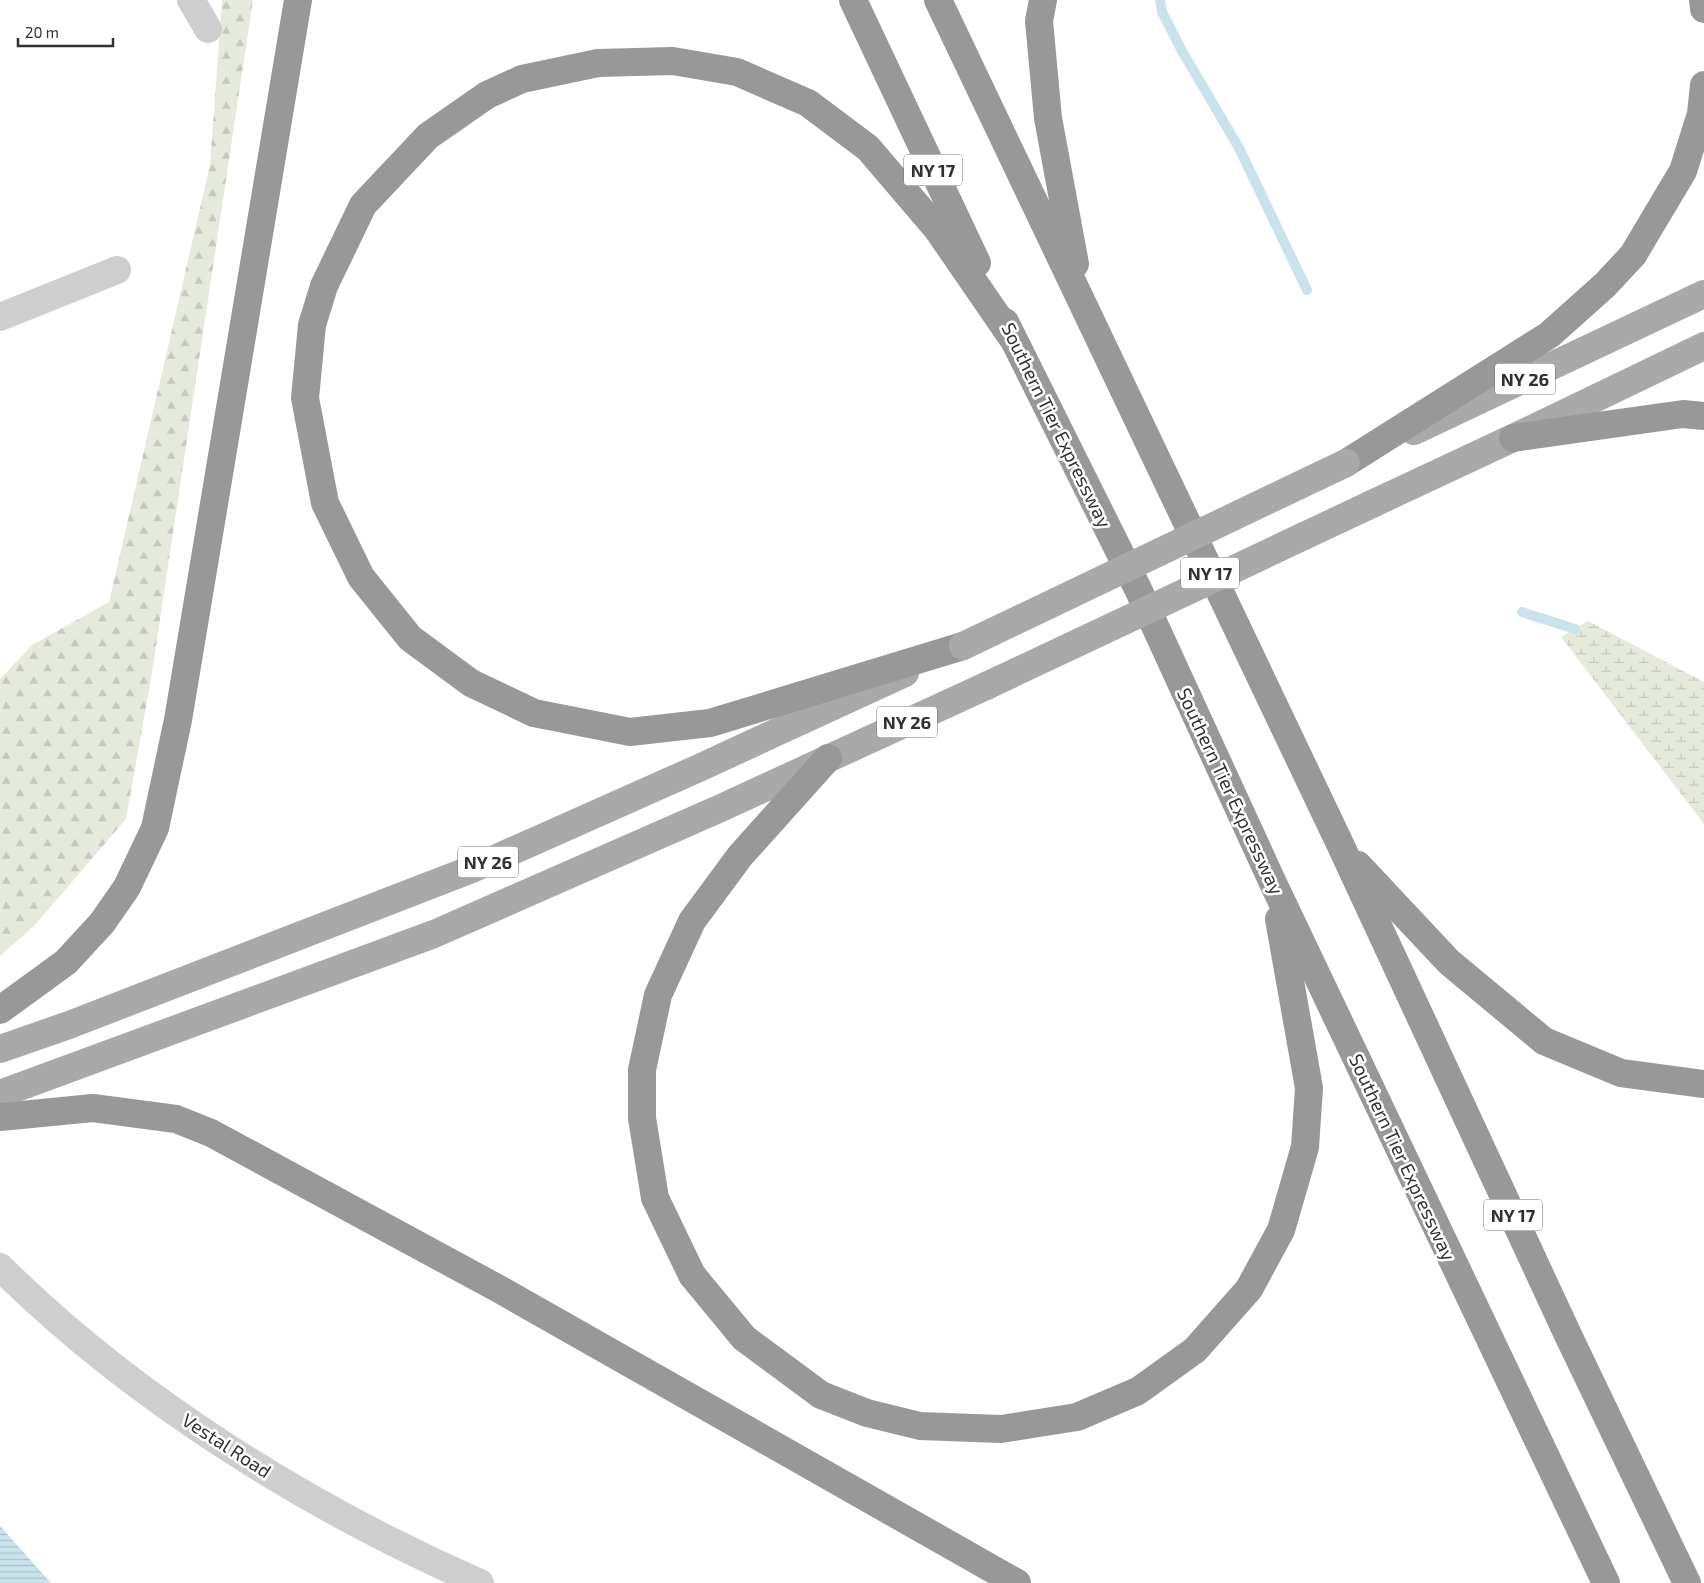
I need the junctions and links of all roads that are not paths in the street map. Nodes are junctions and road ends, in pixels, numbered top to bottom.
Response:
1 (191, 0) edge
2 (298, 0) edge
3 (853, 0) edge
4 (938, 0) edge
5 (1043, 0) edge
6 (1703, 0) edge
7 (1704, 9) edge
8 (208, 29) dead end
9 (1704, 85) edge
10 (117, 270) dead end
11 (1704, 294) edge
12 (1081, 300) junction
13 (0, 317) edge
14 (1014, 339) junction
15 (1704, 346) edge
16 (1704, 416) edge
17 (1513, 438) junction
18 (1346, 463) junction
19 (963, 646) junction
20 (828, 758) junction
21 (1341, 846) junction
22 (1273, 883) junction
23 (0, 1010) edge
24 (0, 1049) edge
25 (1704, 1084) edge
26 (0, 1094) edge
27 (0, 1117) edge
28 (0, 1267) edge
29 (480, 1583) edge
30 (1017, 1583) edge
31 (1606, 1583) edge
32 (1687, 1583) edge

1 - 8 street
2 - 23 highway
3 - 14 highway, Southern Tier Expressway / NY 17
4 - 12 highway, NY 17
5 - 12 highway
6 - 7 highway
9 - 18 highway
10 - 13 street
11 - 18 main road, NY 26
12 - 21 highway, NY 17
14 - 19 highway
14 - 22 highway, Southern Tier Expressway / NY 17
15 - 17 main road, NY 26
16 - 17 highway
17 - 20 main road, NY 26, bridge
18 - 19 main road, NY 26, bridge
19 - 24 main road, NY 26
20 - 22 highway
20 - 26 main road, NY 26
21 - 25 highway
21 - 32 highway, NY 17
22 - 31 highway, Southern Tier Expressway / NY 17
27 - 30 highway
28 - 29 street, Vestal Road

